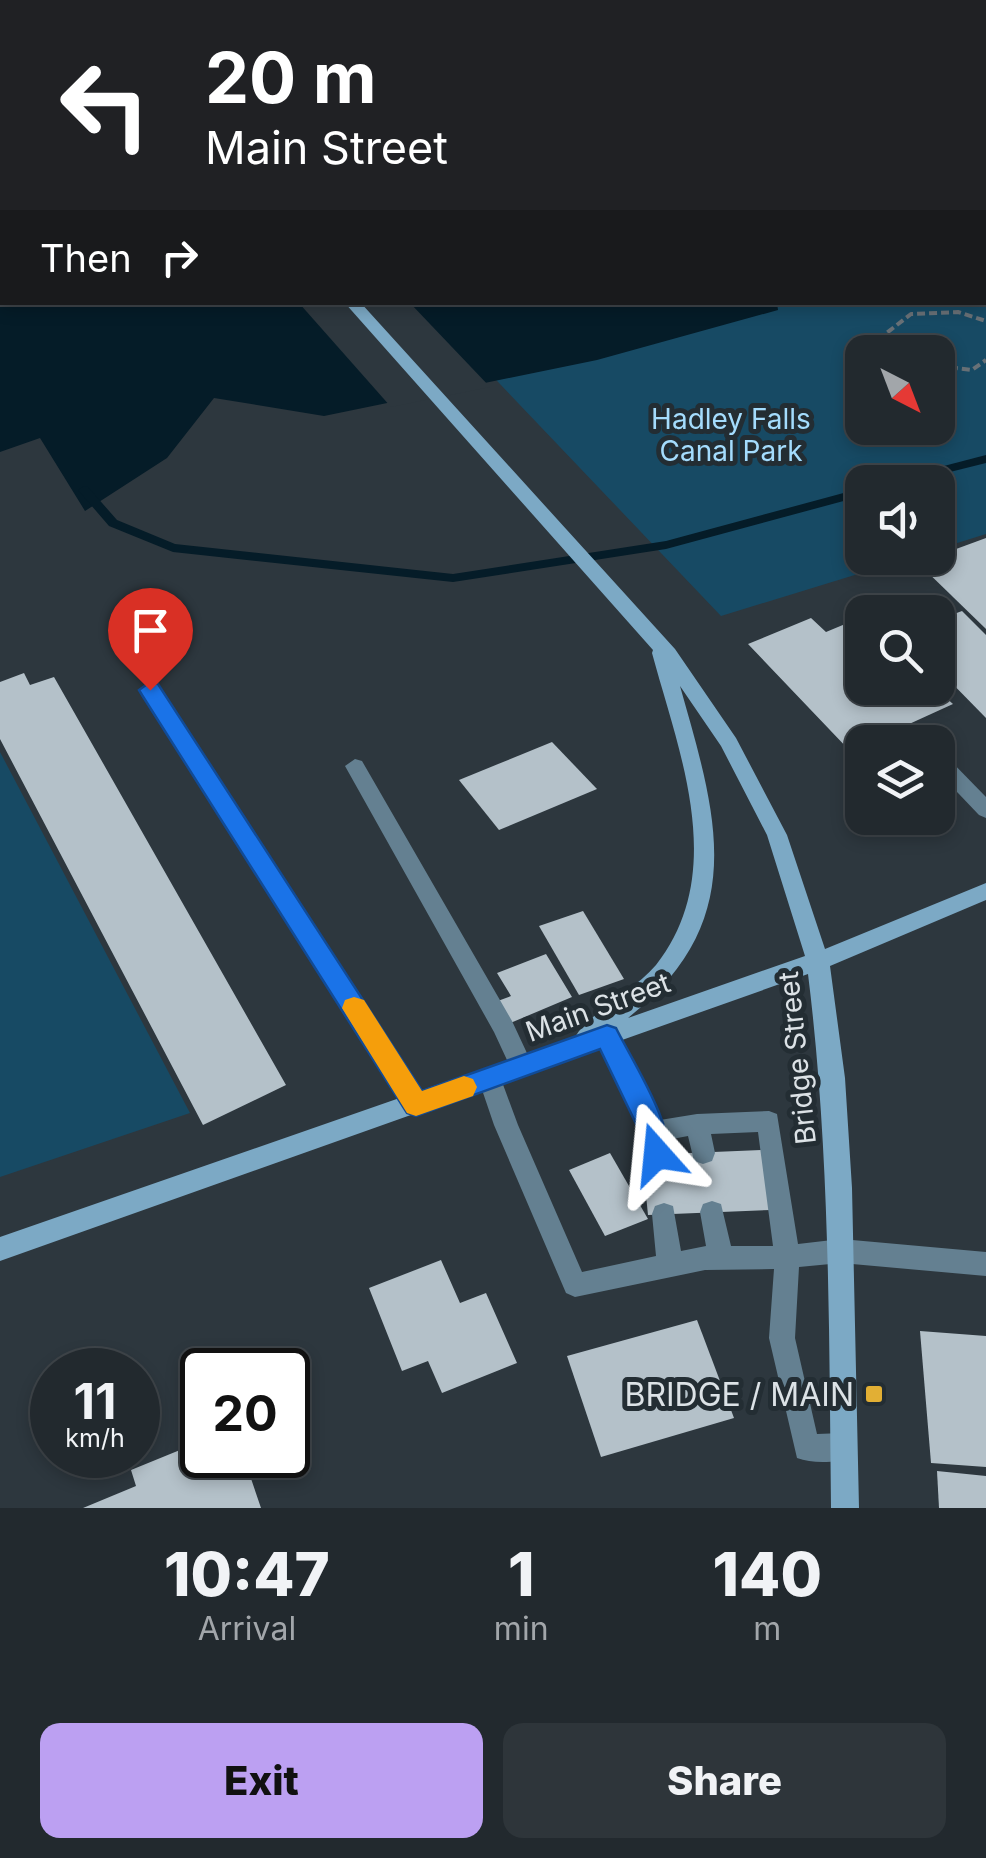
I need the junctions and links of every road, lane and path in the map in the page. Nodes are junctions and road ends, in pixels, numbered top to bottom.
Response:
1 (354, 305) edge
2 (986, 320) edge
3 (884, 335) edge
4 (986, 360) edge
5 (955, 368) edge
6 (658, 642) junction
7 (150, 690) dead end
8 (355, 766) dead end
9 (955, 778) edge
10 (986, 810) edge
11 (986, 891) edge
12 (818, 960) junction
13 (607, 1036) junction
14 (576, 1047) junction
15 (521, 1066) junction
16 (490, 1078) junction
17 (416, 1104) junction
18 (697, 1124) junction
19 (703, 1153) dead end
20 (712, 1212) dead end
21 (664, 1214) dead end
22 (0, 1249) edge
23 (840, 1251) junction
24 (788, 1257) junction
25 (721, 1258) junction
26 (670, 1264) junction
27 (986, 1264) edge
28 (843, 1446) junction
29 (845, 1508) edge

1 - 6 main road, Bridge Street
2 - 3 path
4 - 5 path
6 - 12 main road, Bridge Street
6 - 14 main road
7 - 17 lane
8 - 15 lane
9 - 10 lane
11 - 12 main road, Main Street
12 - 13 main road, Main Street
12 - 23 main road, Bridge Street
13 - 14 main road, Main Street
13 - 18 lane
14 - 15 main road, Main Street
15 - 16 main road, Main Street
16 - 17 main road, Main Street
16 - 26 lane
17 - 22 main road, Main Street
18 - 19 lane
18 - 24 lane
20 - 25 lane
21 - 26 lane
23 - 24 lane
23 - 27 lane
23 - 28 main road, Bridge Street
24 - 25 lane
24 - 28 lane
25 - 26 lane
28 - 29 main road, Bridge Street

